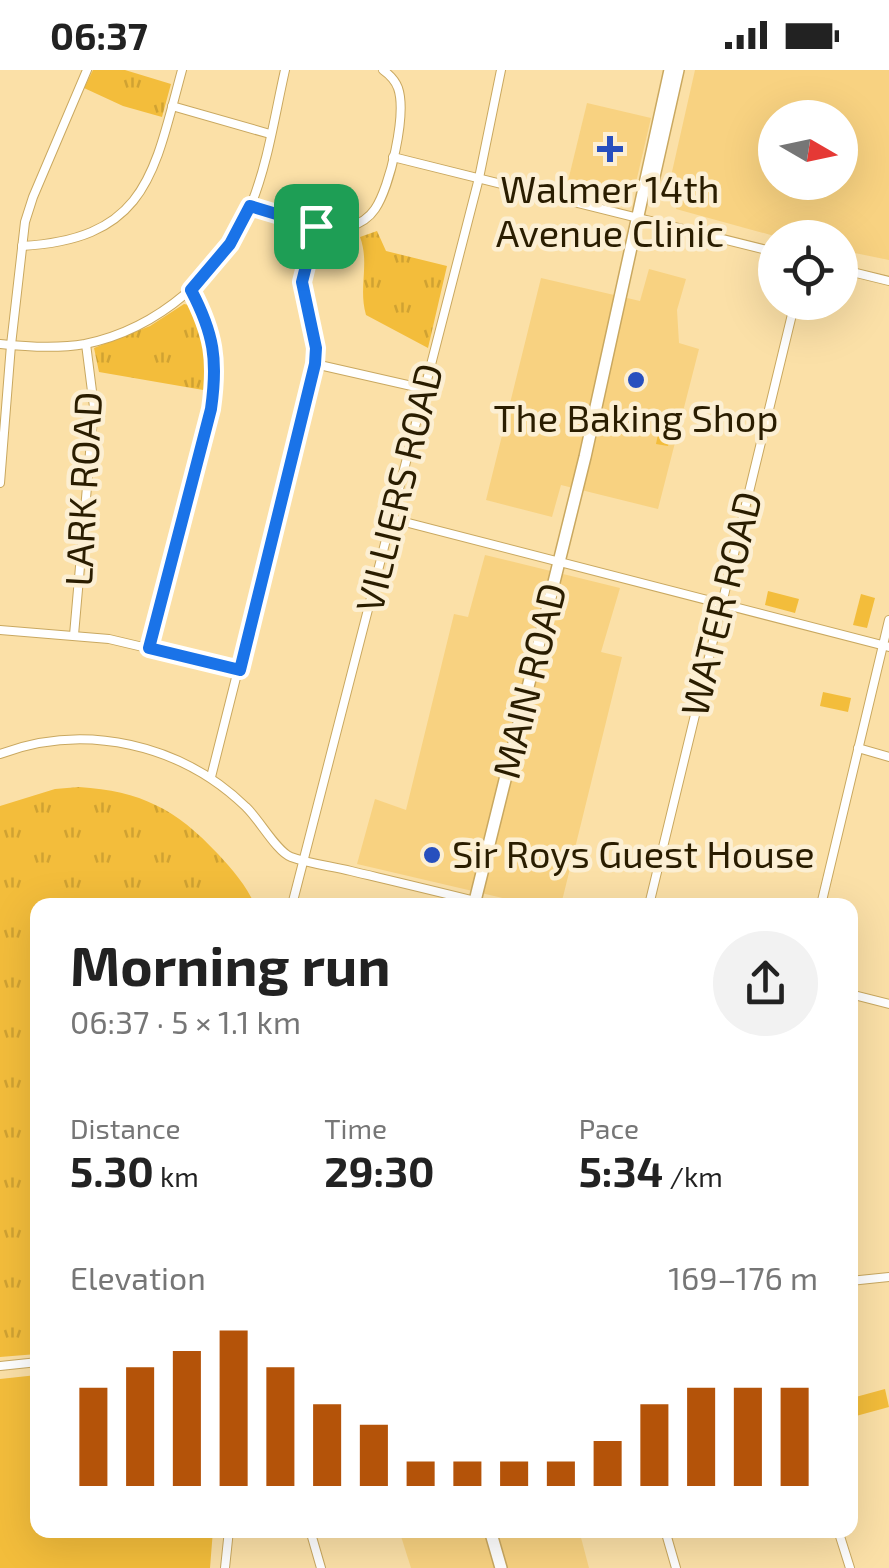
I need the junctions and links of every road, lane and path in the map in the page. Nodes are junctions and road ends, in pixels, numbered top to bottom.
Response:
1 (88, 70) edge
2 (182, 70) edge
3 (286, 70) edge
4 (384, 70) edge
5 (500, 70) edge
6 (670, 70) edge
7 (678, 70) edge
8 (172, 106) junction
9 (270, 134) junction
10 (393, 157) junction
11 (479, 178) junction
12 (250, 206) junction
13 (641, 218) junction
14 (316, 226) junction
15 (22, 246) junction
16 (758, 248) edge
17 (858, 273) edge
18 (889, 281) edge
19 (191, 290) junction
20 (791, 320) edge
21 (0, 344) edge
22 (86, 344) junction
23 (10, 345) junction
24 (315, 364) junction
25 (425, 390) junction
26 (0, 483) edge
27 (392, 519) junction
28 (560, 562) junction
29 (722, 605) junction
30 (889, 620) edge
31 (0, 630) edge
32 (74, 635) junction
33 (886, 646) edge
34 (149, 648) junction
35 (240, 670) junction
36 (858, 748) junction
37 (0, 754) edge
38 (889, 757) edge
39 (212, 777) junction
40 (303, 860) junction
41 (294, 898) edge
42 (454, 898) edge
43 (475, 898) edge
44 (651, 898) edge
45 (823, 898) edge
46 (858, 996) edge
47 (889, 1004) edge
48 (889, 1277) edge
49 (858, 1280) edge
50 (30, 1363) edge
51 (0, 1366) edge
52 (228, 1538) edge
53 (312, 1538) edge
54 (492, 1538) edge
55 (667, 1538) edge
56 (841, 1538) edge
57 (225, 1568) edge
58 (321, 1568) edge
59 (501, 1568) edge
60 (676, 1568) edge
61 (850, 1568) edge

1 - 15 street
2 - 8 street
3 - 9 street
4 - 10 street
5 - 11 street, VILLIERS ROAD
6 - 13 main road, MAIN ROAD
7 - 13 main road, MAIN ROAD
8 - 9 street
8 - 15 street
9 - 12 street
10 - 11 street
10 - 14 street
11 - 13 street
11 - 25 street, VILLIERS ROAD
12 - 14 street
12 - 19 street
13 - 16 street
13 - 28 main road, MAIN ROAD
14 - 24 street
15 - 23 street
17 - 18 street
19 - 22 street
19 - 34 street
20 - 29 street, WATER ROAD
21 - 23 street
22 - 23 street
22 - 32 street, LARK ROAD
23 - 26 street
24 - 25 street
24 - 35 street
25 - 27 street, VILLIERS ROAD
27 - 28 street
27 - 40 street, VILLIERS ROAD
28 - 29 street
28 - 43 main road, MAIN ROAD
29 - 33 street
29 - 44 street, WATER ROAD
30 - 33 street
31 - 32 street
32 - 34 street
33 - 36 street
34 - 35 street
35 - 39 street
36 - 38 street
36 - 45 street
37 - 39 street
39 - 40 street
40 - 41 street, VILLIERS ROAD
40 - 42 street
46 - 47 street
48 - 49 street
50 - 51 street
52 - 57 street
53 - 58 street
54 - 59 main road
55 - 60 street
56 - 61 street

